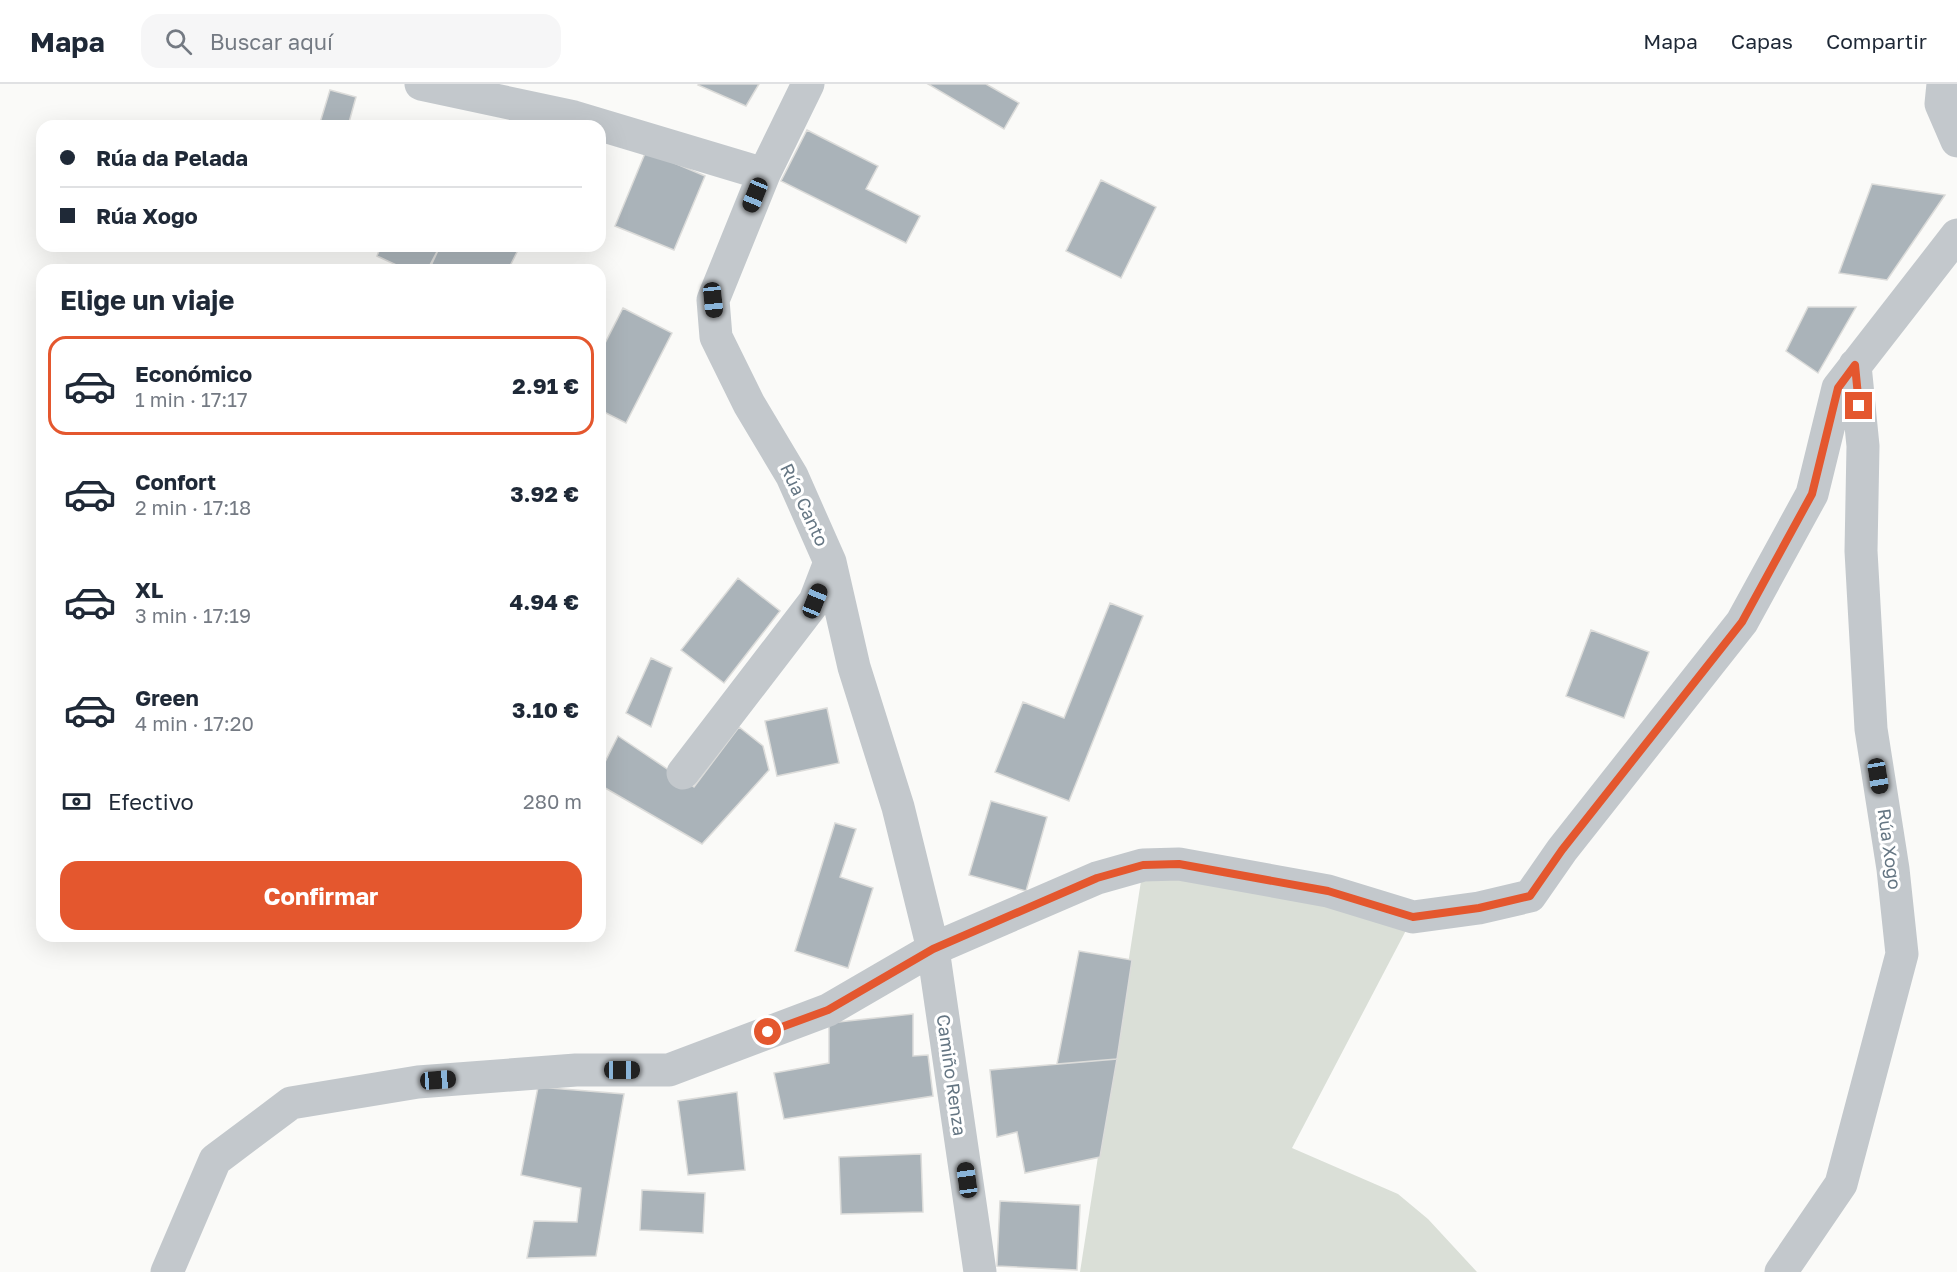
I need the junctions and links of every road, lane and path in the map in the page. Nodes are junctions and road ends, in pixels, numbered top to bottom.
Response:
1 (421, 84) edge
2 (808, 84) edge
3 (1943, 84) edge
4 (583, 120) edge
5 (606, 127) edge
6 (1957, 141) edge
7 (764, 174) junction
8 (1957, 235) edge
9 (1855, 365) junction
10 (830, 562) junction
11 (683, 773) dead end
12 (933, 949) junction
13 (167, 1272) edge
14 (980, 1272) edge
15 (1780, 1272) edge

1 - 4 street
2 - 7 street, Rúa Canto
3 - 6 street
5 - 7 street
7 - 10 street, Rúa Canto
8 - 9 street
9 - 12 street
9 - 15 street, Rúa Xogo
10 - 11 street
10 - 12 street, Rúa Canto
12 - 13 street
12 - 14 street, Camiño Renza

